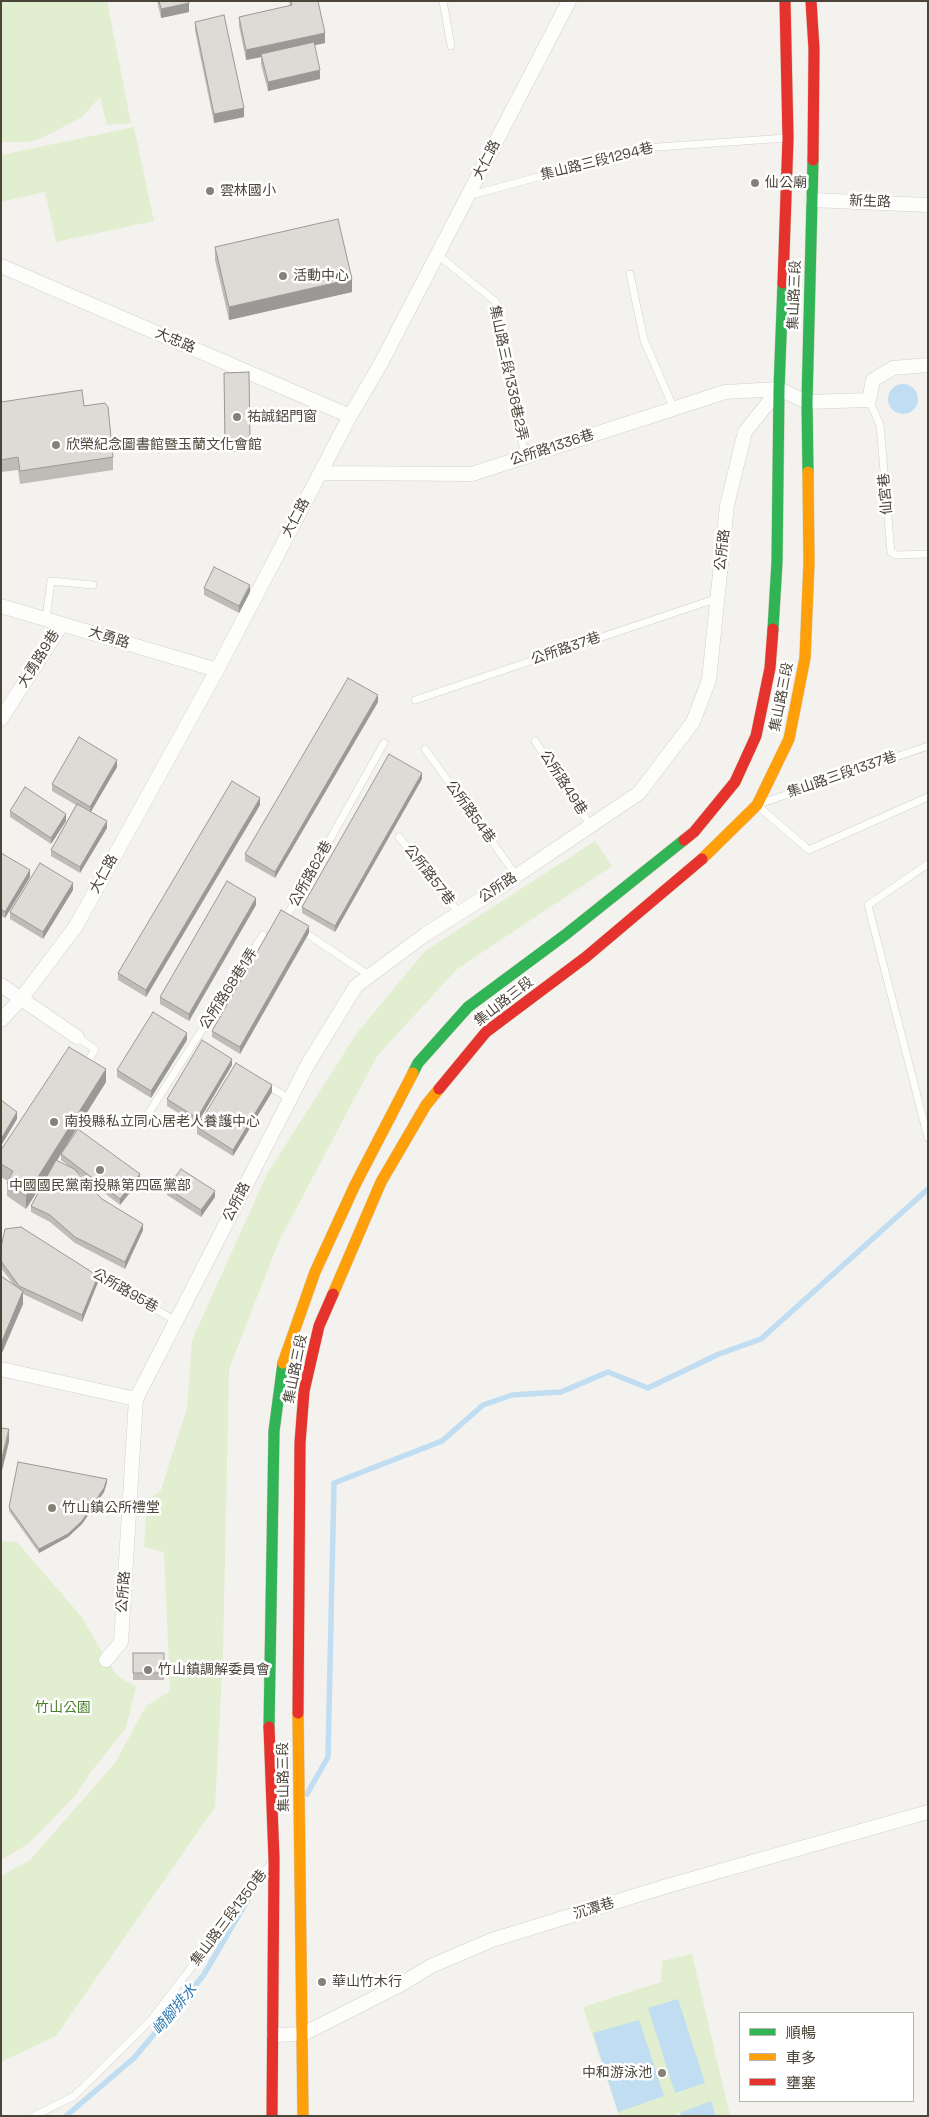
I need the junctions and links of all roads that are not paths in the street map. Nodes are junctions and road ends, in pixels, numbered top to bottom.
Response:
1 (443, 1) edge
2 (569, 1) edge
3 (785, 1) edge
4 (811, 1) edge
5 (451, 46) dead end
6 (788, 138) junction
7 (468, 196) junction
8 (812, 200) junction
9 (928, 205) edge
10 (438, 255) junction
11 (1, 266) edge
12 (630, 274) dead end
13 (928, 365) edge
14 (779, 389) junction
15 (869, 400) junction
16 (807, 402) junction
17 (674, 409) junction
18 (350, 416) junction
19 (525, 457) junction
20 (320, 473) junction
21 (928, 554) edge
22 (93, 585) dead end
23 (718, 598) junction
24 (1, 606) edge
25 (46, 618) junction
26 (62, 624) junction
27 (217, 670) junction
28 (415, 700) dead end
29 (1, 719) edge
30 (535, 741) dead end
31 (384, 743) dead end
32 (928, 746) edge
33 (425, 749) dead end
34 (928, 797) edge
35 (757, 805) junction
36 (590, 825) junction
37 (399, 836) dead end
38 (928, 864) edge
39 (516, 875) junction
40 (459, 913) junction
41 (263, 935) dead end
42 (370, 976) junction
43 (1, 985) edge
44 (21, 999) junction
45 (1, 1020) edge
46 (77, 1037) joint
47 (194, 1042) junction
48 (202, 1047) edge
49 (84, 1069) edge
50 (258, 1080) edge
51 (290, 1099) junction
52 (148, 1114) dead end
53 (928, 1138) edge
54 (86, 1269) edge
55 (176, 1321) junction
56 (1, 1369) edge
57 (136, 1399) junction
58 (106, 1660) dead end
59 (928, 1812) edge
60 (278, 1860) junction
61 (303, 2034) junction
62 (273, 2035) junction
63 (34, 2116) edge
64 (272, 2116) edge
65 (303, 2116) edge

1 - 5 lane
2 - 7 street, 大仁路
3 - 6 main road, 集山路三段
4 - 8 main road, 集山路三段
6 - 7 lane, 集山路三段1294巷
6 - 14 main road, 集山路三段
7 - 10 street, 大仁路
8 - 9 street, 新生路
8 - 16 main road, 集山路三段
10 - 18 street, 大仁路
10 - 19 lane, 集山路三段1336巷2弄
11 - 18 street, 大忠路
12 - 17 lane
13 - 15 street
14 - 16 street
14 - 17 street, 公所路1336巷
14 - 23 street, 公所路
14 - 60 main road, 集山路三段
15 - 16 street
15 - 21 lane, 仙宮巷
16 - 35 main road, 集山路三段
17 - 19 street, 公所路1336巷
18 - 20 street, 大仁路
19 - 20 street, 公所路1336巷
20 - 27 street, 大仁路
22 - 25 lane
23 - 28 lane, 公所路37巷
23 - 36 street, 公所路
24 - 25 street, 大勇路
25 - 26 street, 大勇路
26 - 27 street, 大勇路
26 - 29 street, 大勇路9巷
27 - 44 street, 大仁路
30 - 36 lane, 公所路49巷
31 - 42 lane, 公所路62巷
32 - 35 lane, 集山路三段1337巷
33 - 39 lane, 公所路54巷
34 - 35 lane
35 - 61 main road, 集山路三段
36 - 39 street, 公所路
37 - 40 lane, 公所路57巷
38 - 53 lane
39 - 40 street, 公所路
40 - 42 street, 公所路
41 - 47 lane, 公所路68巷1弄
42 - 51 street, 公所路
43 - 44 street
44 - 45 street, 大仁路
44 - 46 street
46 - 49 lane
47 - 48 lane
47 - 52 lane, 公所路68巷1弄
50 - 51 lane
51 - 55 street, 公所路
54 - 55 lane, 公所路95巷
55 - 57 street, 公所路
56 - 57 street
57 - 58 street, 公所路
59 - 61 street, 沉潭巷
60 - 62 main road, 集山路三段
60 - 63 lane, 集山路三段1350巷
61 - 62 street, 沉潭巷
61 - 65 main road, 集山路三段
62 - 64 main road, 集山路三段

